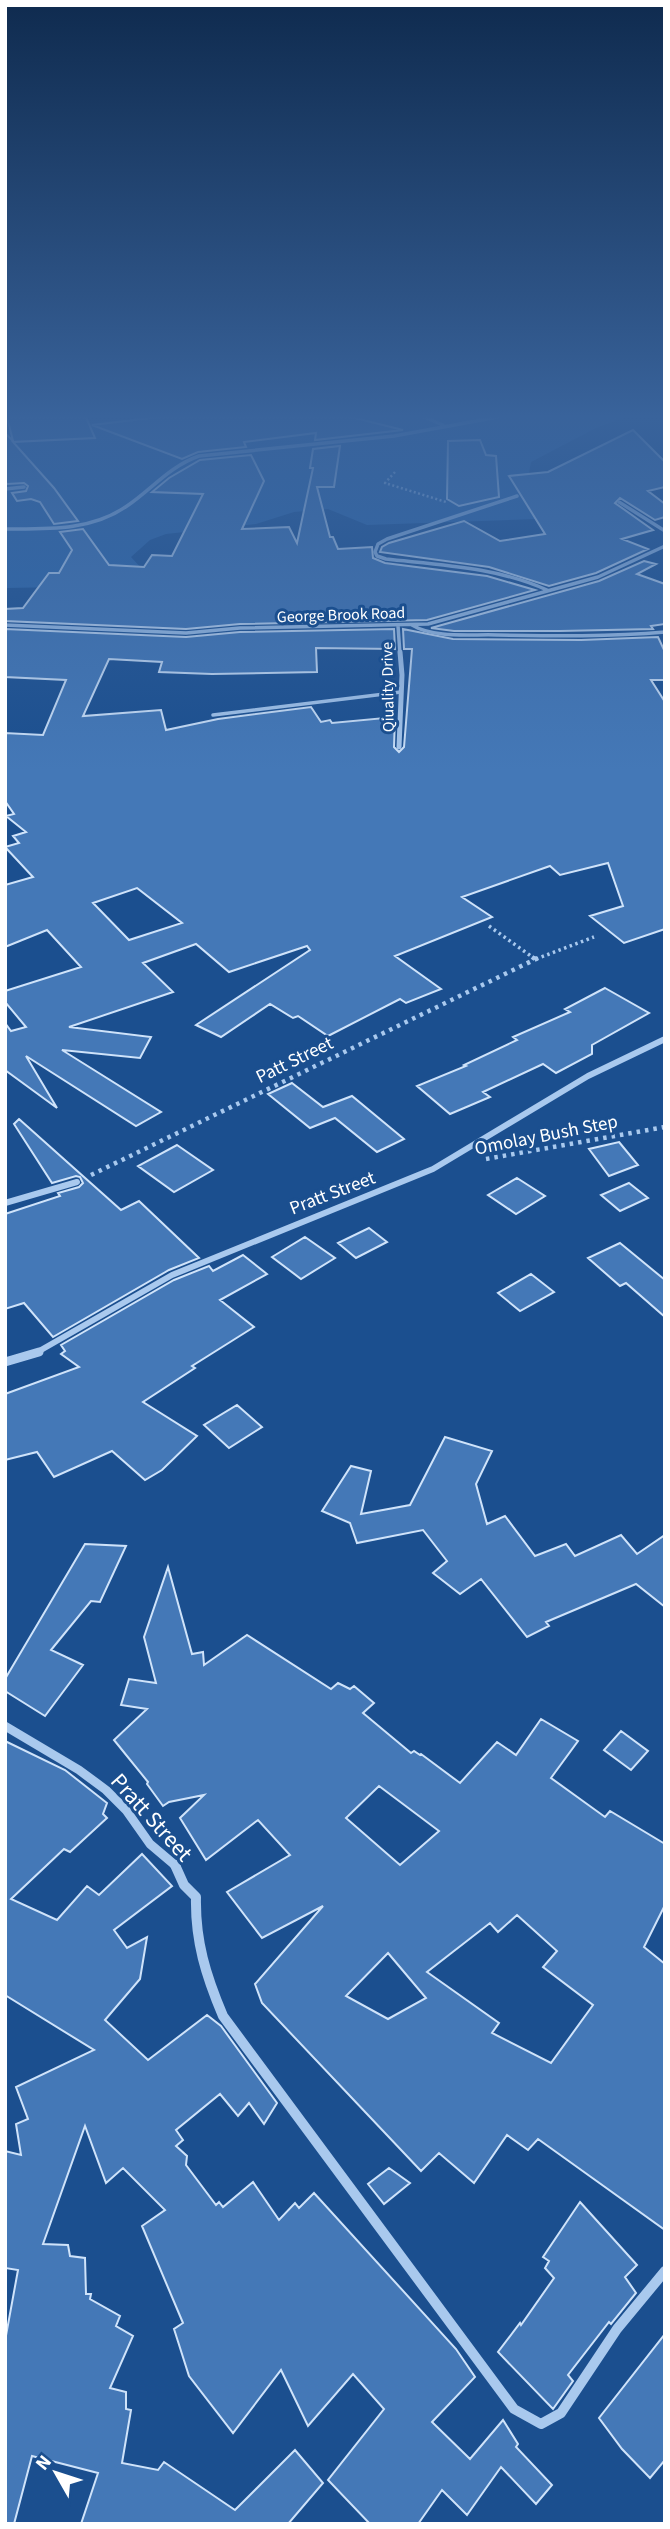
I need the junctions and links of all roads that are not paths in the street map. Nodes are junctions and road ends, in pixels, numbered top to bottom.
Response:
1 (396, 535) edge
2 (665, 546) edge
3 (547, 590) junction
4 (411, 624) junction
5 (5, 625) edge
6 (398, 626) junction
7 (665, 632) edge
8 (401, 692) junction
9 (213, 715) dead end
10 (399, 747) dead end
11 (665, 1039) edge
12 (77, 1182) road end
13 (5, 1203) edge
14 (5, 1362) edge
15 (5, 1727) edge
16 (665, 2271) edge

1 - 3 street
2 - 3 street, George Brook Road
3 - 4 street, George Brook Road
4 - 6 street, George Brook Road
4 - 7 street
5 - 6 street, George Brook Road
6 - 8 street, Qiuality Drive
8 - 9 lane
8 - 10 street, Qiuality Drive
11 - 14 street, Pratt Street
12 - 13 street
15 - 16 street, Pratt Street

